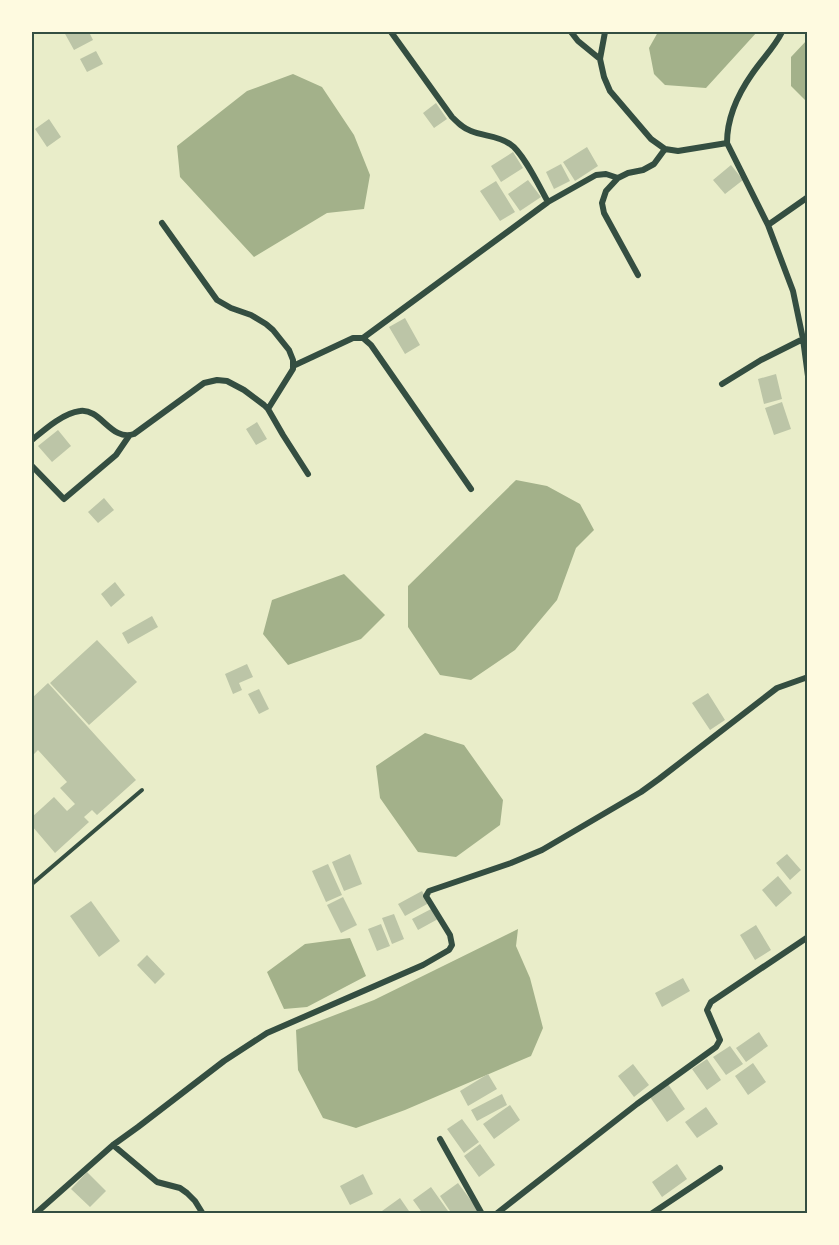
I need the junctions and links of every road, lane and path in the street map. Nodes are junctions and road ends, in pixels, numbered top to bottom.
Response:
1 (391, 32) edge
2 (571, 32) edge
3 (605, 32) edge
4 (782, 32) edge
5 (600, 59) junction
6 (727, 143) junction
7 (666, 149) junction
8 (618, 178) junction
9 (807, 197) edge
10 (548, 202) junction
11 (162, 223) dead end
12 (768, 225) junction
13 (638, 275) dead end
14 (363, 338) junction
15 (803, 339) junction
16 (806, 360) edge
17 (294, 366) junction
18 (807, 376) edge
19 (722, 384) dead end
20 (268, 409) junction
21 (129, 436) junction
22 (32, 440) edge
23 (32, 465) edge
24 (308, 474) dead end
25 (471, 489) dead end
26 (807, 676) edge
27 (142, 790) dead end
28 (32, 884) edge
29 (807, 937) edge
30 (440, 1138) dead end
31 (113, 1145) junction
32 (720, 1168) dead end
33 (35, 1214) edge
34 (203, 1214) edge
35 (482, 1214) edge
36 (496, 1214) edge
37 (651, 1214) edge

1 - 10 street
2 - 5 street
3 - 5 street
4 - 6 street
5 - 7 street
6 - 7 street
6 - 12 street
7 - 8 street
8 - 10 street
8 - 13 street
9 - 12 street
10 - 14 street
11 - 17 street
12 - 15 street
14 - 17 street
14 - 25 street
15 - 16 street
15 - 19 street
16 - 18 street
17 - 20 street
20 - 21 street
20 - 24 street
21 - 22 street
21 - 23 street
26 - 31 street
27 - 28 lane
29 - 36 street
30 - 35 street
31 - 33 street
31 - 34 street
32 - 37 street

